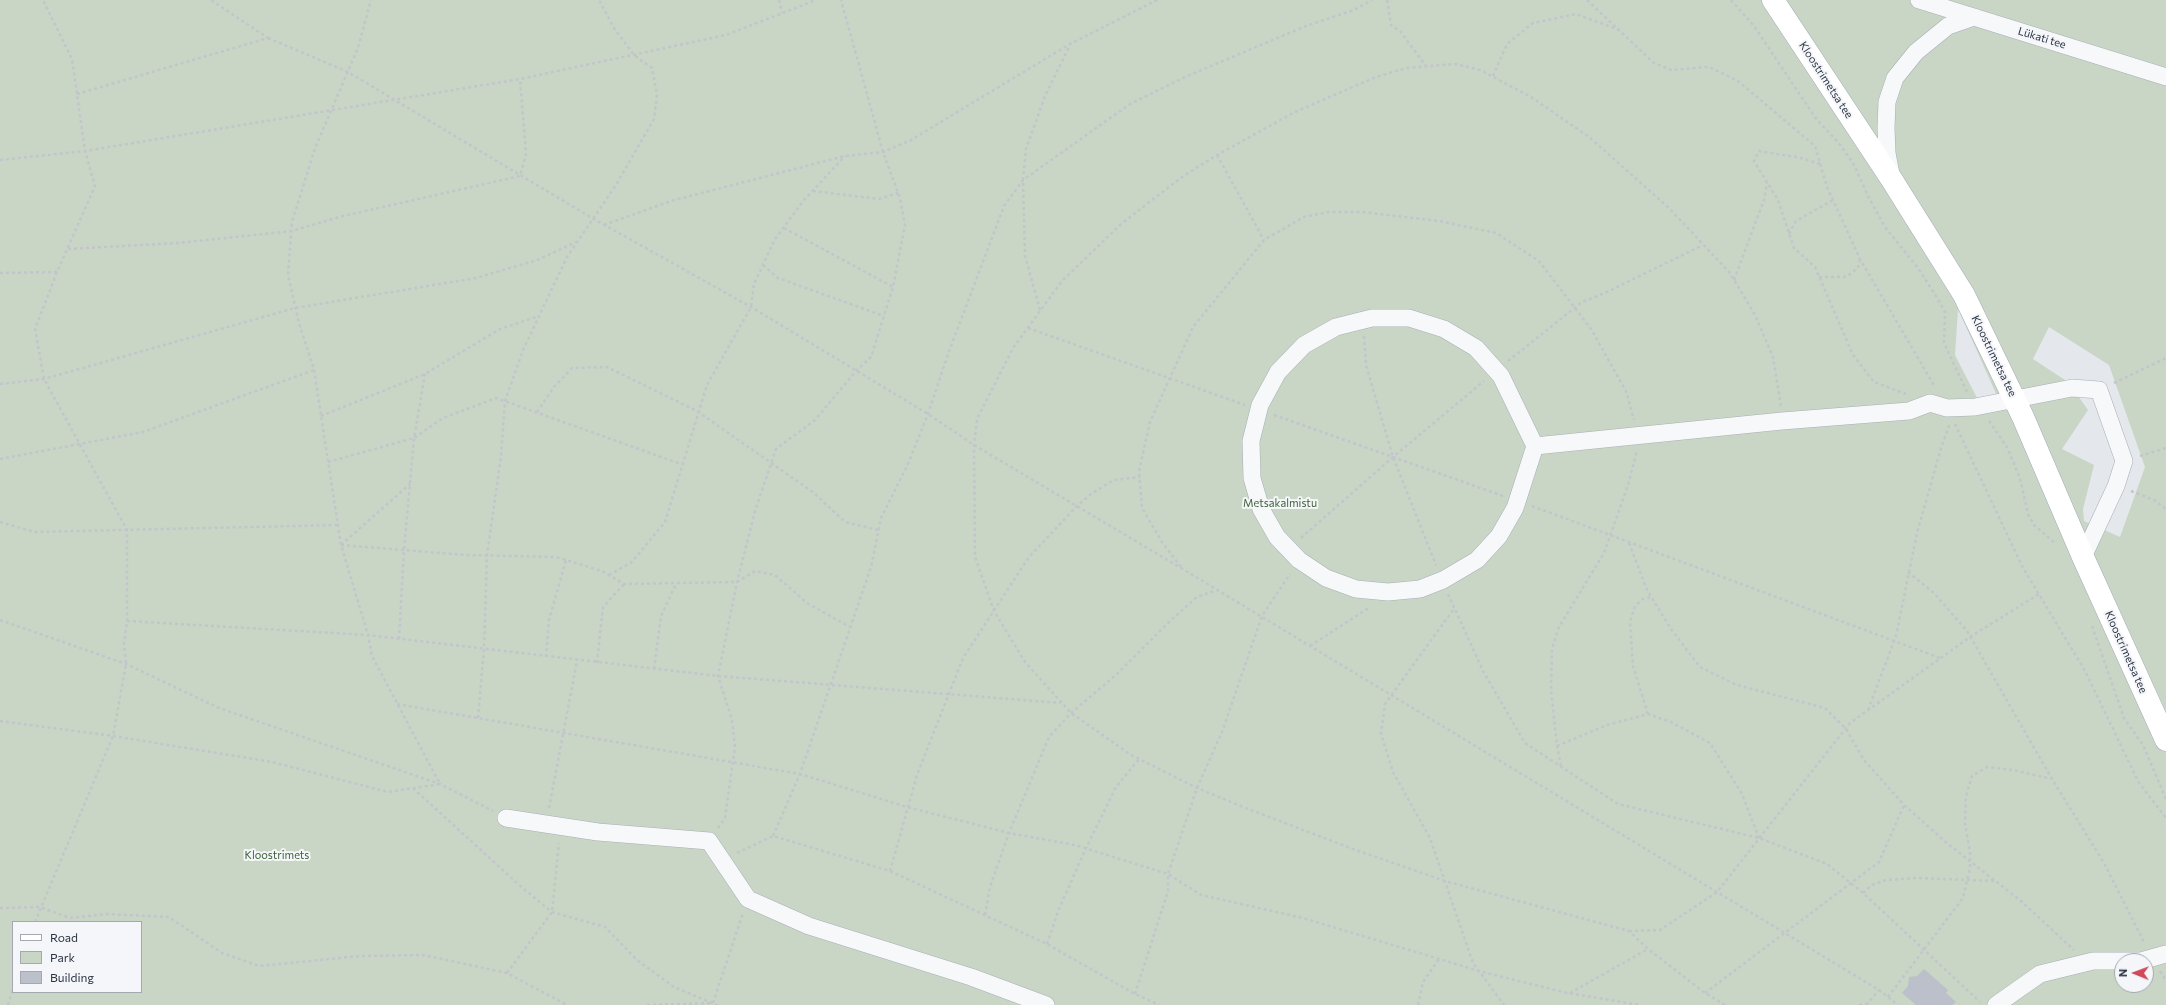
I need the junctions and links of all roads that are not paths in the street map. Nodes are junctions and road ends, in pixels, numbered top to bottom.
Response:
1 (1773, 0) edge
2 (1919, 0) edge
3 (1974, 17) junction
4 (2166, 77) edge
5 (1892, 180) junction
6 (2015, 400) junction
7 (1535, 446) junction
8 (2083, 557) junction
9 (2166, 740) edge
10 (506, 818) road end
11 (2159, 956) edge
12 (1046, 1005) edge
13 (1996, 1005) edge

1 - 5 main road, Kloostrimetsa tee
2 - 3 street, Lükati tee
3 - 4 street, Lükati tee
3 - 5 street
5 - 6 main road, Kloostrimetsa tee
6 - 7 street
6 - 8 main road, Kloostrimetsa tee
6 - 8 street
7 - 7 street
8 - 9 main road, Kloostrimetsa tee
10 - 12 street
11 - 13 street

